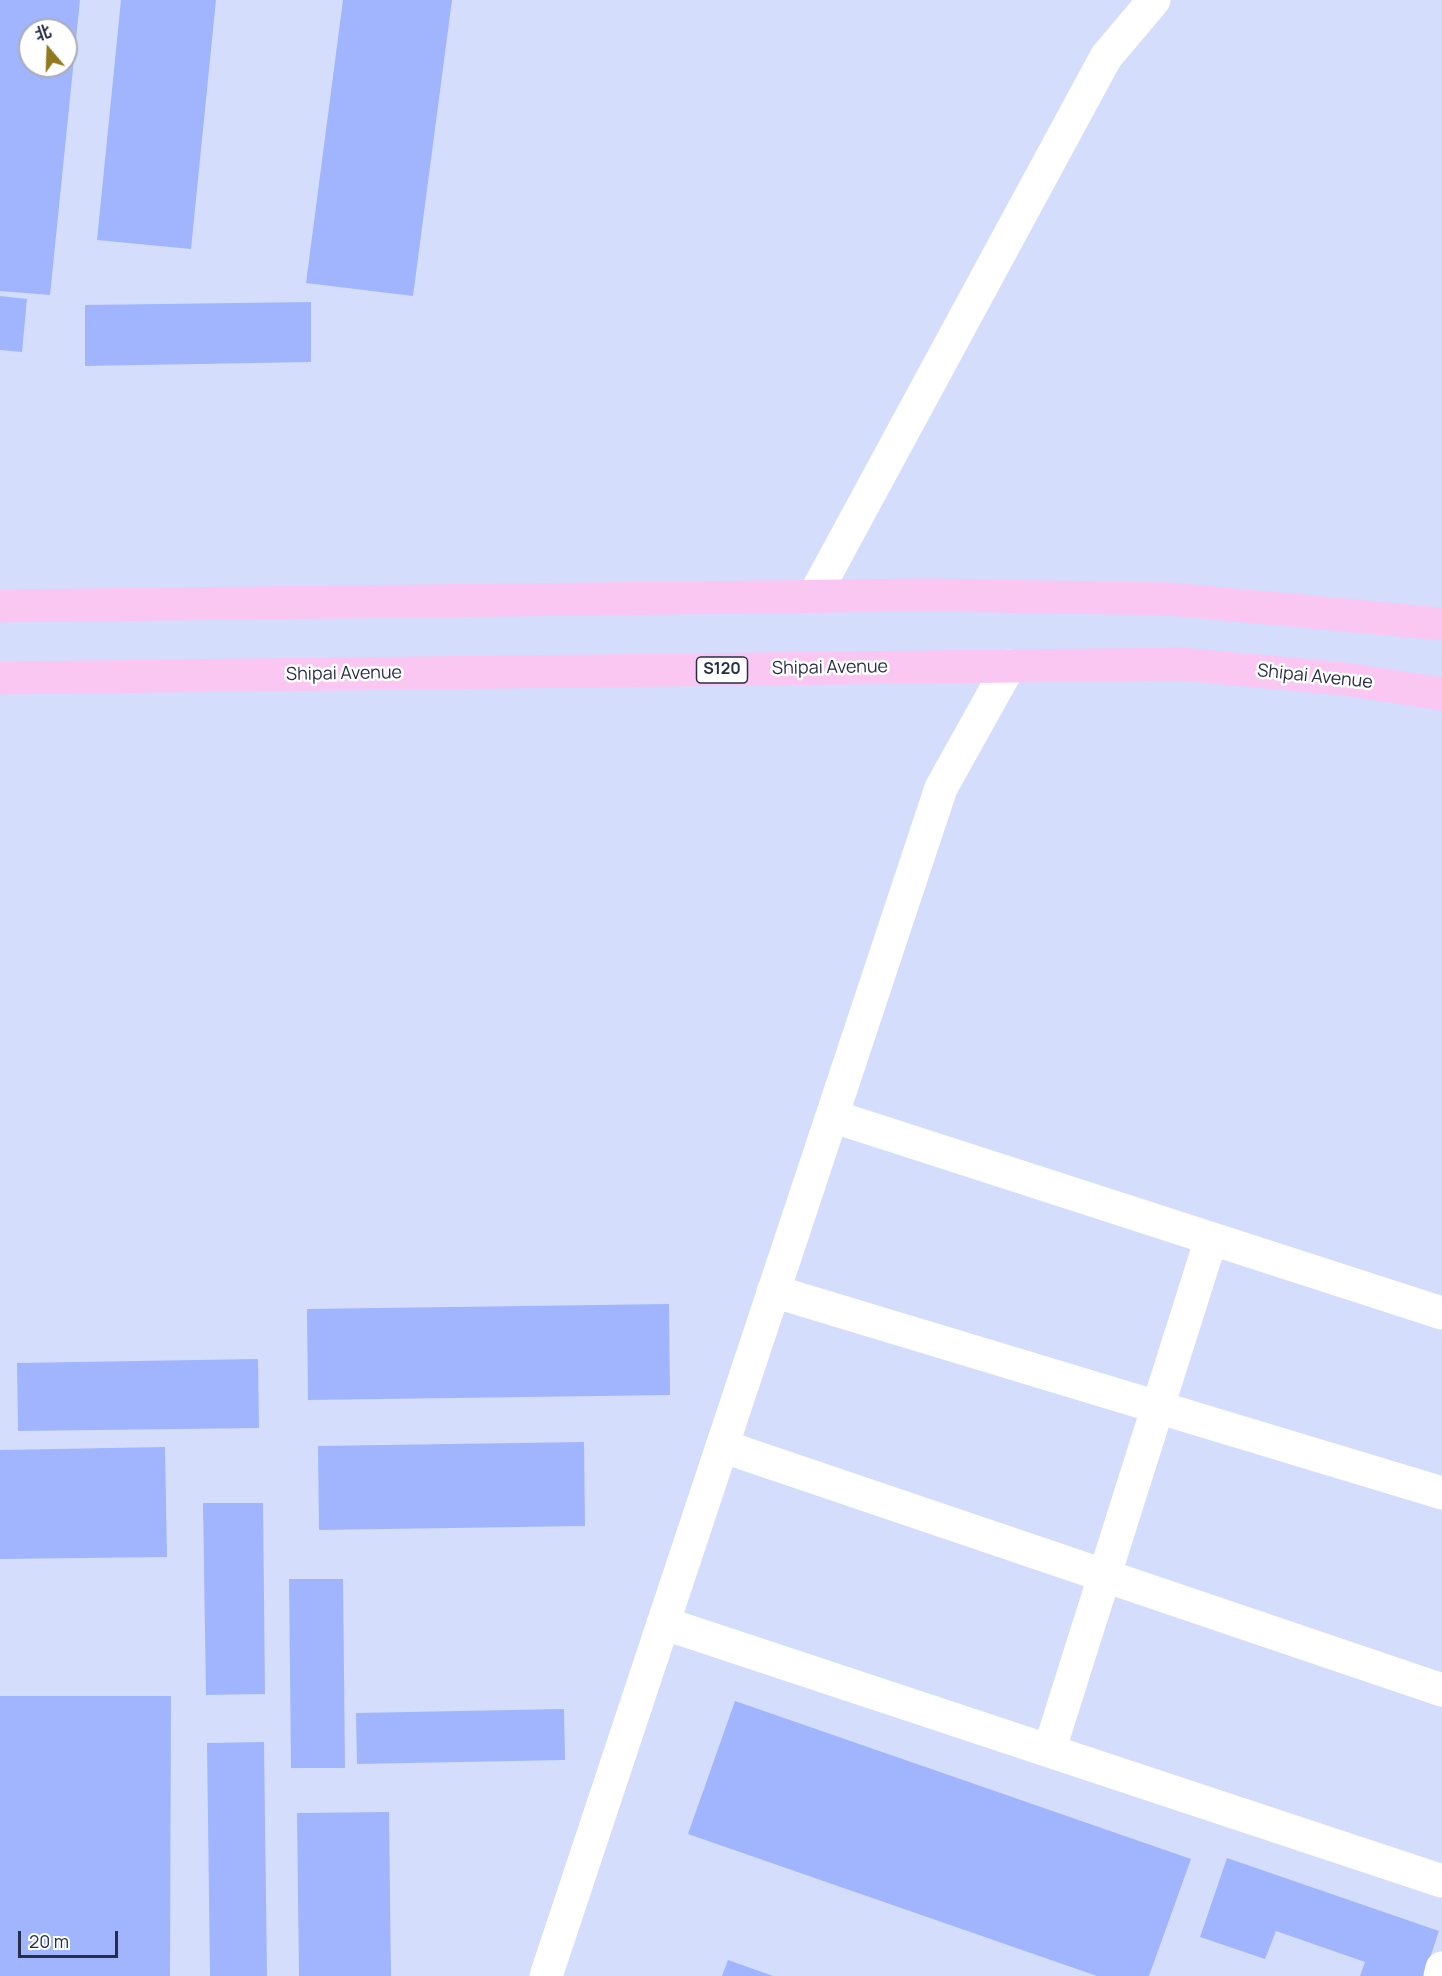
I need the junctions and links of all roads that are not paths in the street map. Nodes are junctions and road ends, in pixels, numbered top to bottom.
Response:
1 (1154, 0) edge
2 (813, 596) junction
3 (0, 606) edge
4 (1442, 624) edge
5 (1009, 666) junction
6 (0, 678) edge
7 (1442, 693) edge
8 (832, 1116) junction
9 (1211, 1239) junction
10 (773, 1291) junction
11 (1442, 1313) edge
12 (1158, 1407) junction
13 (722, 1446) junction
14 (1442, 1493) edge
15 (1104, 1576) junction
16 (663, 1623) junction
17 (1442, 1690) edge
18 (1049, 1751) junction
19 (1442, 1881) edge
20 (1442, 1968) edge
21 (546, 1976) edge
22 (1440, 1976) edge

1 - 2 street
2 - 3 main road
2 - 4 main road
5 - 6 main road, Shipai Avenue / S120
5 - 7 main road, Shipai Avenue / S120
5 - 8 street
8 - 9 street
8 - 10 street
9 - 11 street
9 - 12 street
10 - 12 street
10 - 13 street
12 - 14 street
12 - 15 street
13 - 15 street
13 - 16 street
15 - 17 street
15 - 18 street
16 - 18 street
16 - 21 street
18 - 19 street
20 - 22 street

